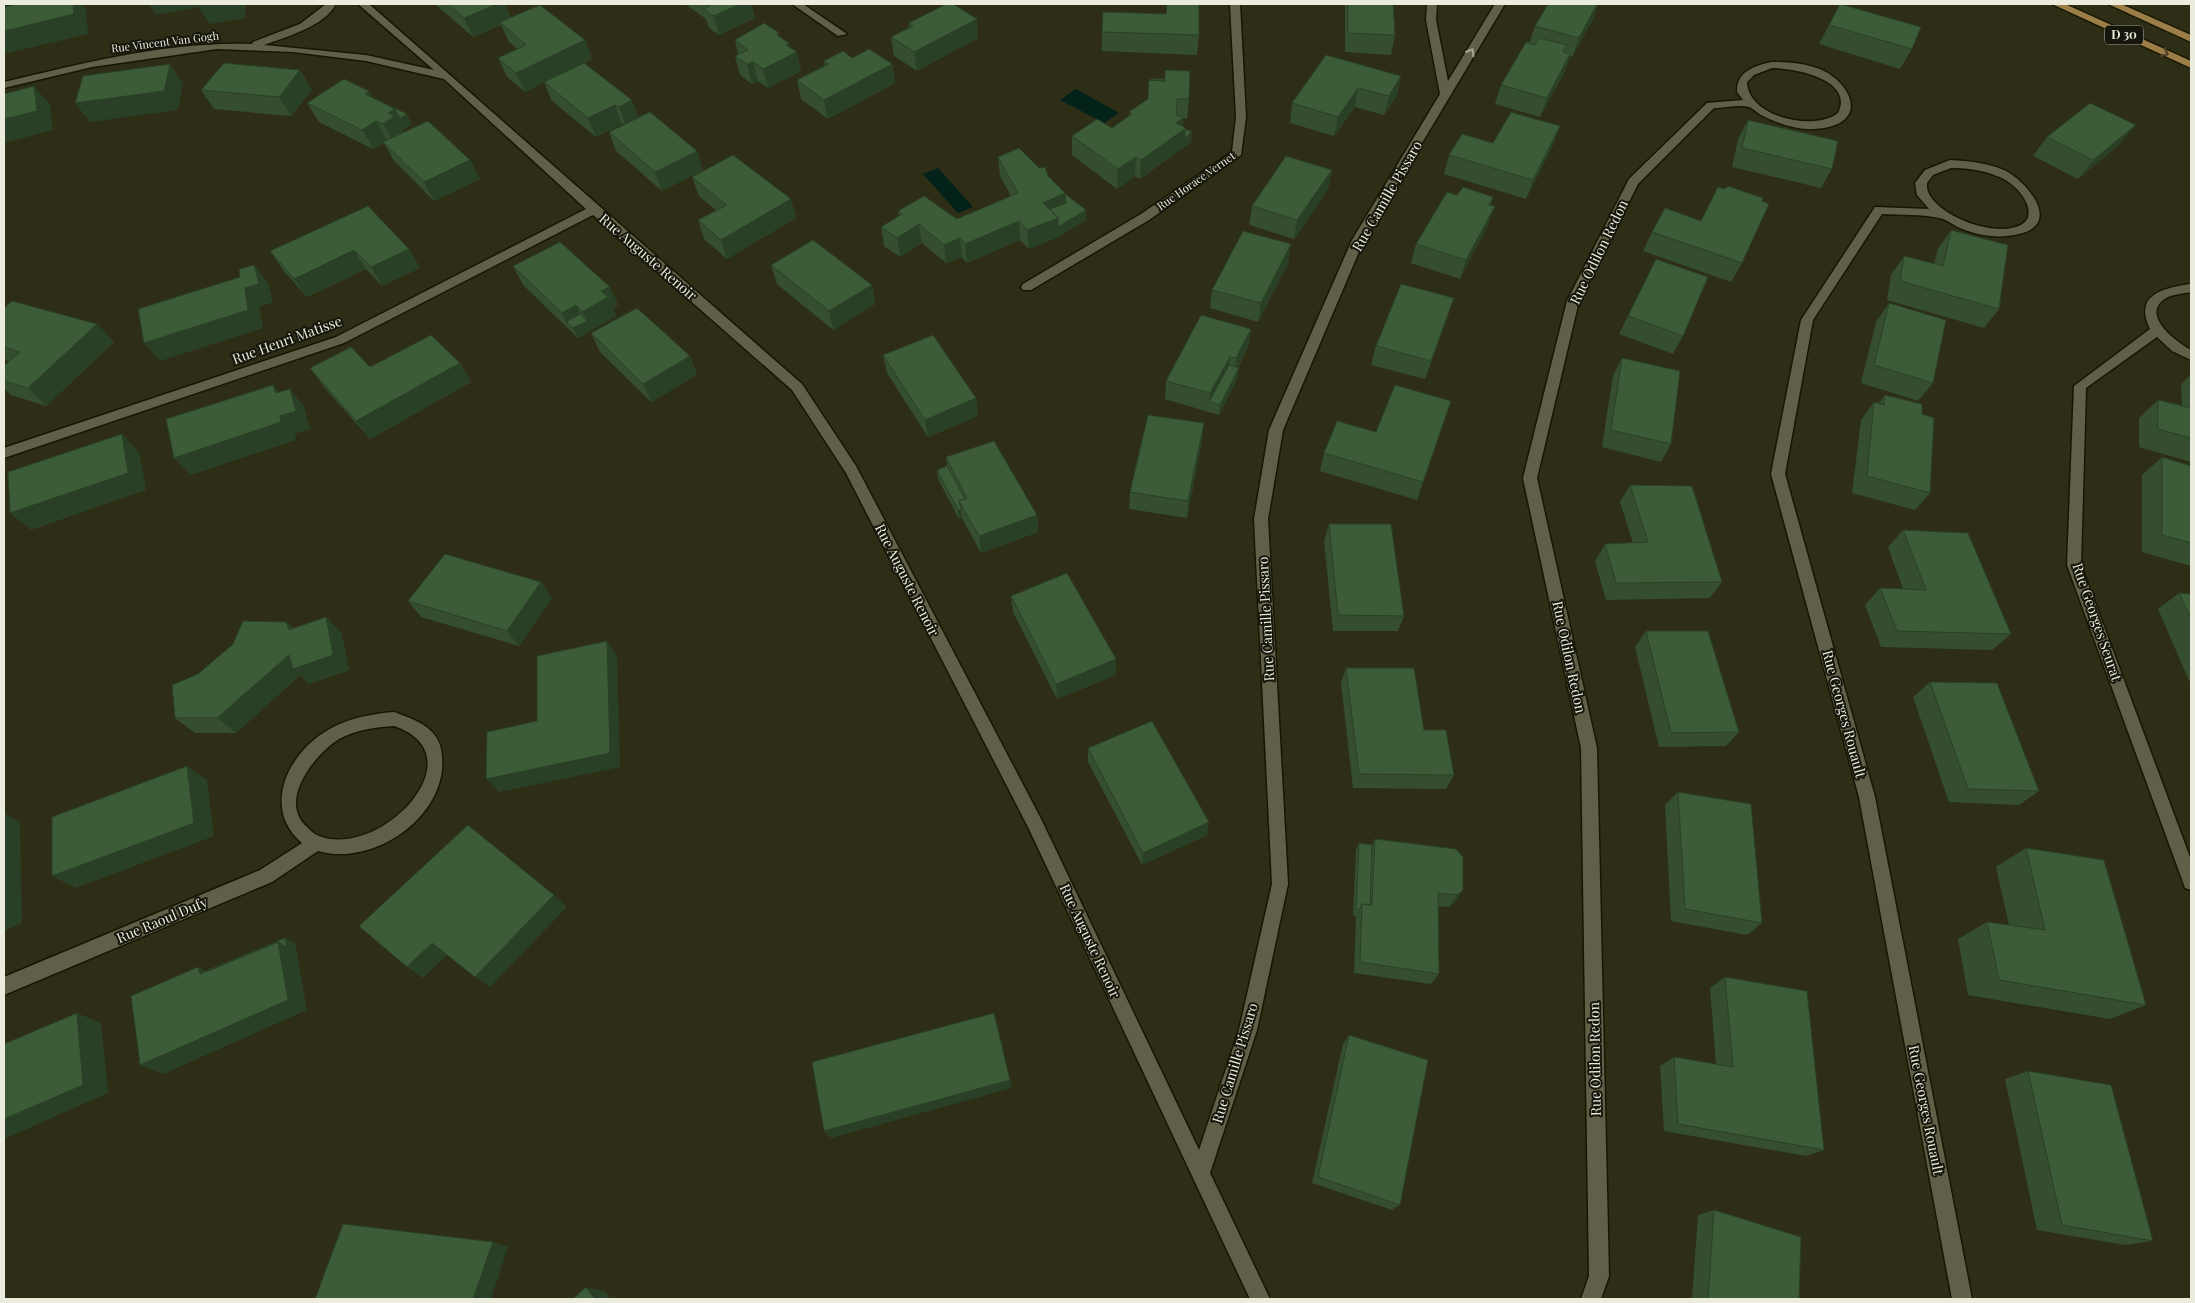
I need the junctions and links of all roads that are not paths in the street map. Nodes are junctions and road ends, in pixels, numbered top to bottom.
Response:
1 (331, 4) edge
2 (363, 4) edge
3 (797, 4) edge
4 (1235, 4) edge
5 (1432, 4) edge
6 (1500, 4) edge
7 (2057, 4) edge
8 (2113, 4) edge
9 (842, 34) dead end
10 (2191, 39) edge
11 (244, 47) junction
12 (2191, 65) edge
13 (448, 77) junction
14 (4, 85) edge
15 (1446, 94) junction
16 (1749, 103) junction
17 (594, 210) junction
18 (1940, 214) junction
19 (1027, 287) dead end
20 (2191, 288) edge
21 (2158, 330) junction
22 (2191, 356) edge
23 (4, 453) edge
24 (316, 843) junction
25 (2191, 882) edge
26 (4, 986) edge
27 (1200, 1175) junction
28 (1260, 1299) edge
29 (1591, 1299) edge
30 (1962, 1299) edge

1 - 11 street
2 - 13 street, Rue Auguste Renoir
3 - 9 street
4 - 19 street, Rue Horace Vernet
5 - 15 street
15 -> 6 street, Rue Camille Pissaro
7 -> 12 main road, D 30
8 - 10 main road, D 30
11 - 13 street, Rue Vincent Van Gogh
11 - 14 street, Rue Vincent Van Gogh
13 - 17 street, Rue Auguste Renoir
15 - 27 street, Rue Camille Pissaro
16 - 16 street
16 - 29 street, Rue Odilon Redon
17 - 23 street, Rue Henri Matisse
17 - 27 street, Rue Auguste Renoir
18 - 18 street, Rue Georges Rouault
18 - 30 street, Rue Georges Rouault
20 - 21 street
21 - 22 street
21 - 25 street, Rue Georges Seurat
24 - 24 street
24 - 26 street, Rue Raoul Dufy
27 - 28 street, Rue Auguste Renoir

